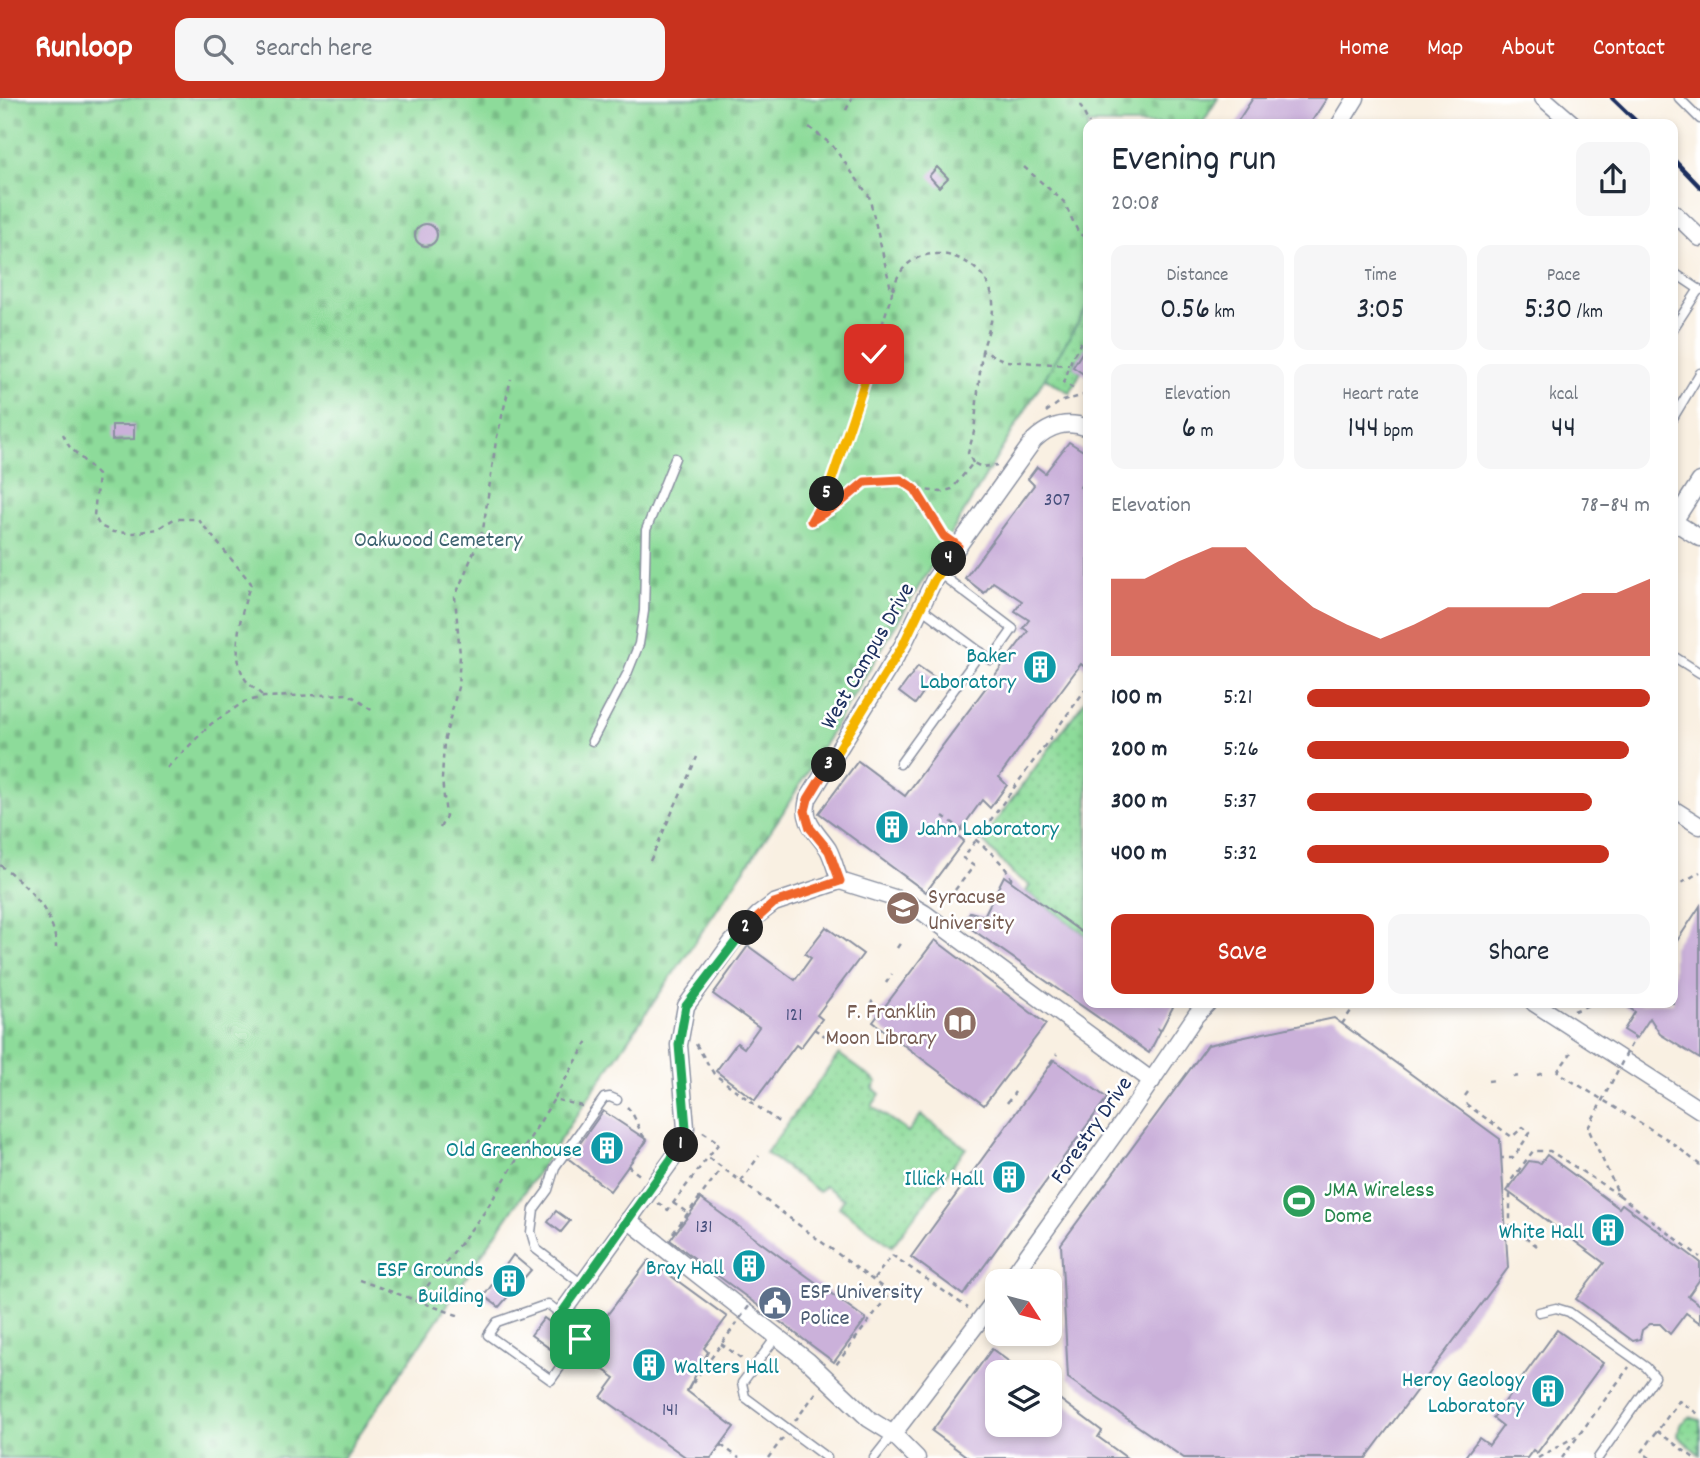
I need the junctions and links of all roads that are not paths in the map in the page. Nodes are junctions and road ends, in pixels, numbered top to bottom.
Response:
1 (1356, 98) edge
2 (1543, 98) edge
3 (1679, 98) edge
4 (1343, 119) edge
5 (1567, 119) edge
6 (1700, 119) edge
7 (1678, 217) edge
8 (1700, 237) edge
9 (1678, 275) edge
10 (1699, 290) edge
11 (1678, 322) edge
12 (1700, 373) edge
13 (1678, 410) edge
14 (1083, 427) edge
15 (675, 458) dead end
16 (1700, 481) edge
17 (1678, 514) edge
18 (1678, 525) edge
19 (1700, 538) edge
20 (939, 573) junction
21 (920, 608) junction
22 (981, 652) junction
23 (1678, 659) edge
24 (1700, 673) edge
25 (592, 741) dead end
26 (900, 764) dead end
27 (1678, 812) edge
28 (1700, 826) edge
29 (840, 881) junction
30 (1203, 1008) edge
31 (1542, 1008) edge
32 (1152, 1081) junction
33 (617, 1100) road end
34 (1700, 1110) edge
35 (628, 1220) junction
36 (1018, 1269) edge
37 (582, 1284) junction
38 (1539, 1312) dead end
39 (561, 1314) junction
40 (985, 1314) edge
41 (777, 1336) junction
42 (892, 1434) junction
43 (827, 1458) edge
44 (874, 1458) edge
45 (917, 1458) edge
46 (1598, 1458) edge

1 - 4 street
2 - 5 street
3 - 6 lane
7 - 8 street
9 - 10 lane
10 - 11 lane
12 - 13 lane
14 - 20 street, West Campus Drive
15 - 25 lane
16 - 17 street
18 - 19 street
20 - 21 street, West Campus Drive
20 - 22 lane
21 - 22 lane
21 - 29 street, West Campus Drive
22 - 26 lane
23 - 24 lane
27 - 28 street
29 - 32 street
29 - 35 street
30 - 32 street, Forestry Drive
31 - 34 street
32 - 36 street, Forestry Drive
33 - 37 lane
35 - 37 street
35 - 41 street
37 - 39 street
38 - 46 lane
39 - 39 lane
40 - 42 street
41 - 42 street
41 - 43 lane
42 - 44 lane
42 - 45 street

